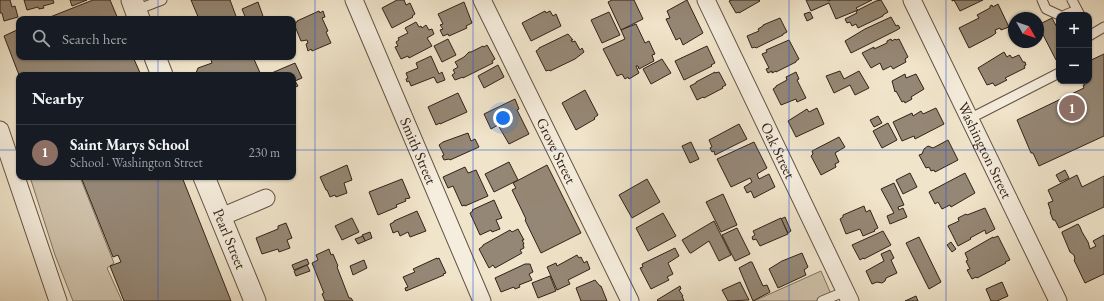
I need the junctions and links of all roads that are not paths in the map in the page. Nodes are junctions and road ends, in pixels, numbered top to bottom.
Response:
1 (162, 0) edge
2 (354, 0) edge
3 (482, 0) edge
4 (706, 0) edge
5 (912, 0) edge
6 (1042, 0) edge
7 (1072, 0) edge
8 (136, 10) edge
9 (1079, 12) edge
10 (1056, 14) edge
11 (1104, 27) edge
12 (1092, 33) edge
13 (156, 60) edge
14 (161, 72) edge
15 (1056, 75) edge
16 (969, 119) junction
17 (0, 130) edge
18 (16, 177) edge
19 (17, 180) edge
20 (205, 180) edge
21 (266, 198) dead end
22 (221, 218) junction
23 (848, 296) edge
24 (58, 301) edge
25 (255, 301) edge
26 (482, 301) edge
27 (630, 301) edge
28 (822, 301) edge
29 (1058, 301) edge

1 - 8 lane
2 - 26 street, Smith Street
3 - 27 street, Grove Street
4 - 23 street, Oak Street
5 - 16 street, Washington Street
6 - 10 lane
7 - 9 lane
11 - 12 lane
13 - 14 street
15 - 16 lane
16 - 29 street, Washington Street
17 - 18 street
19 - 24 street
20 - 22 street, Pearl Street
21 - 22 street
22 - 25 street, Pearl Street
23 - 28 lane

